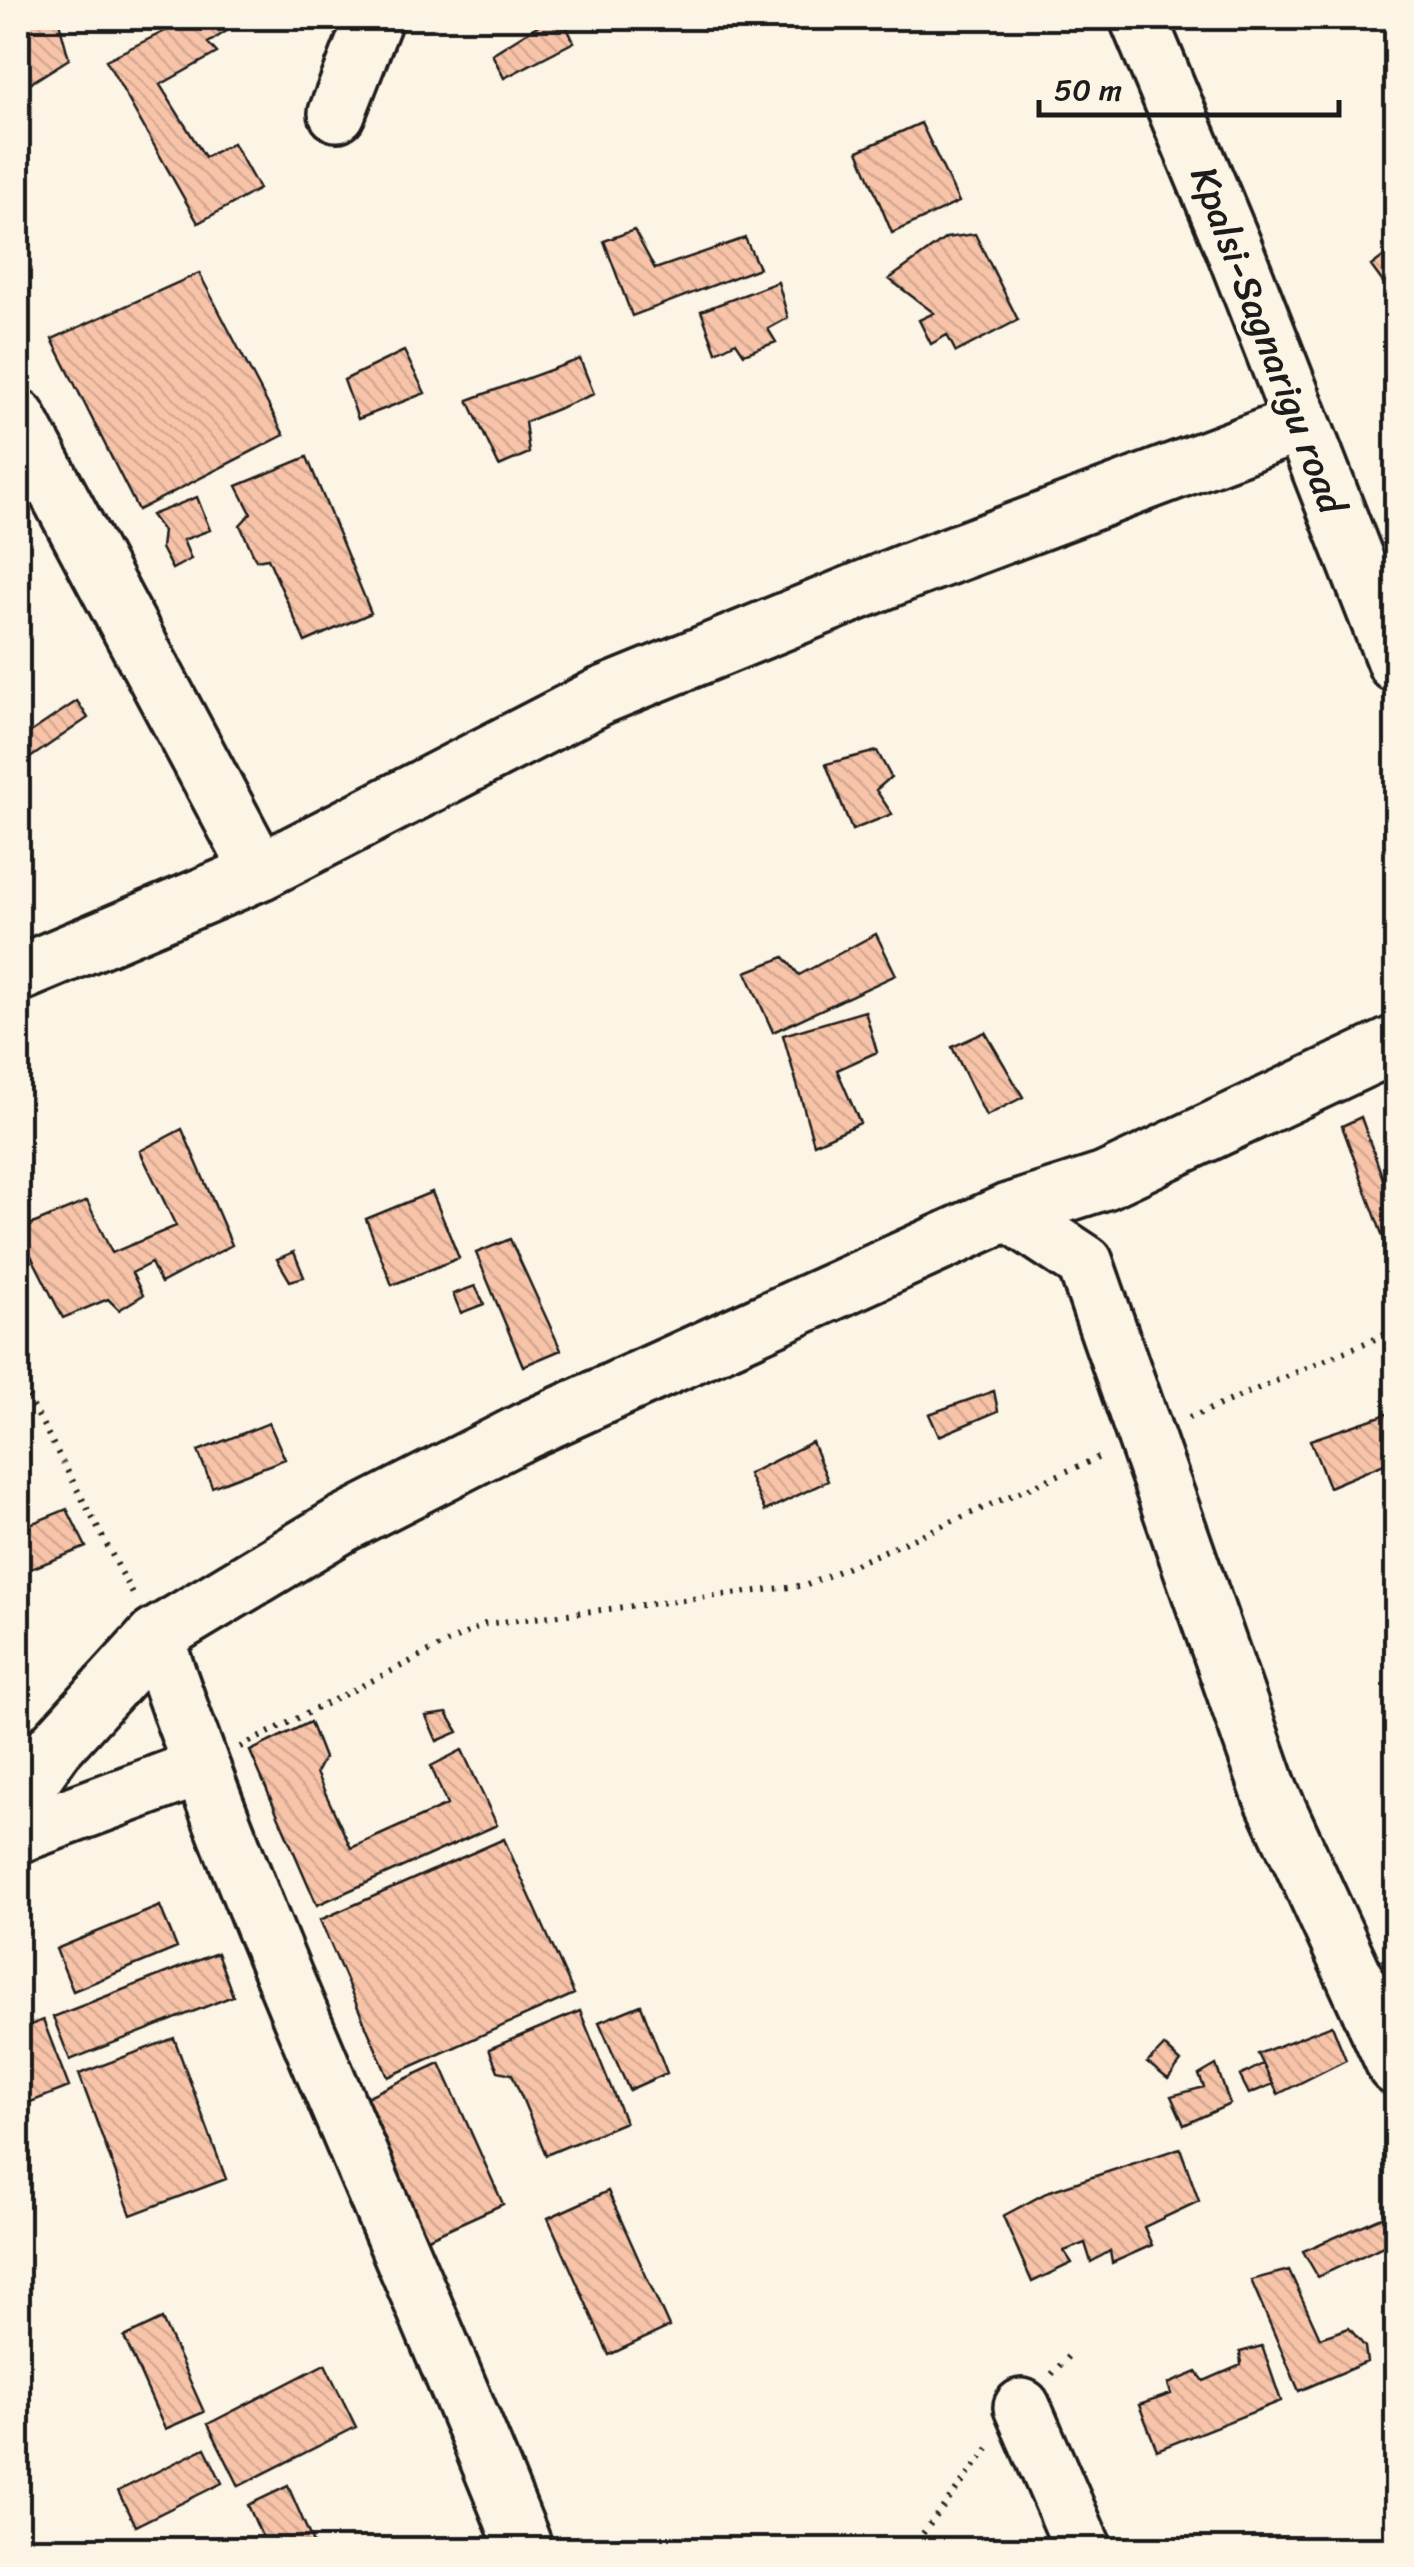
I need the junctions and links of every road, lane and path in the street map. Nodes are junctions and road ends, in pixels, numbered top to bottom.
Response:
1 (374, 18) edge
2 (1138, 18) edge
3 (337, 112) dead end
4 (18, 418) edge
5 (1300, 424) junction
6 (1396, 664) edge
7 (260, 872) junction
8 (18, 974) edge
9 (1396, 1044) edge
10 (1104, 1181) junction
11 (1008, 1212) junction
12 (1085, 1263) junction
13 (1396, 1330) edge
14 (18, 1378) edge
15 (1143, 1438) junction
16 (155, 1637) junction
17 (199, 1768) junction
18 (18, 1799) edge
19 (18, 1835) edge
20 (1396, 2066) edge
21 (1022, 2408) dead end
22 (524, 2550) edge
23 (1084, 2550) edge

1 - 3 street
2 - 5 street, Kpalsi-Sagnarigu road
4 - 7 street
5 - 6 street, Kpalsi-Sagnarigu road
5 - 7 street
7 - 8 street
9 - 10 street
10 - 11 street
10 - 12 street
11 - 12 street
11 - 16 street
12 - 15 street
13 - 15 path
14 - 16 path
15 - 17 path
15 - 20 street
16 - 17 street
16 - 18 street
17 - 19 street
17 - 22 street
21 - 23 street

